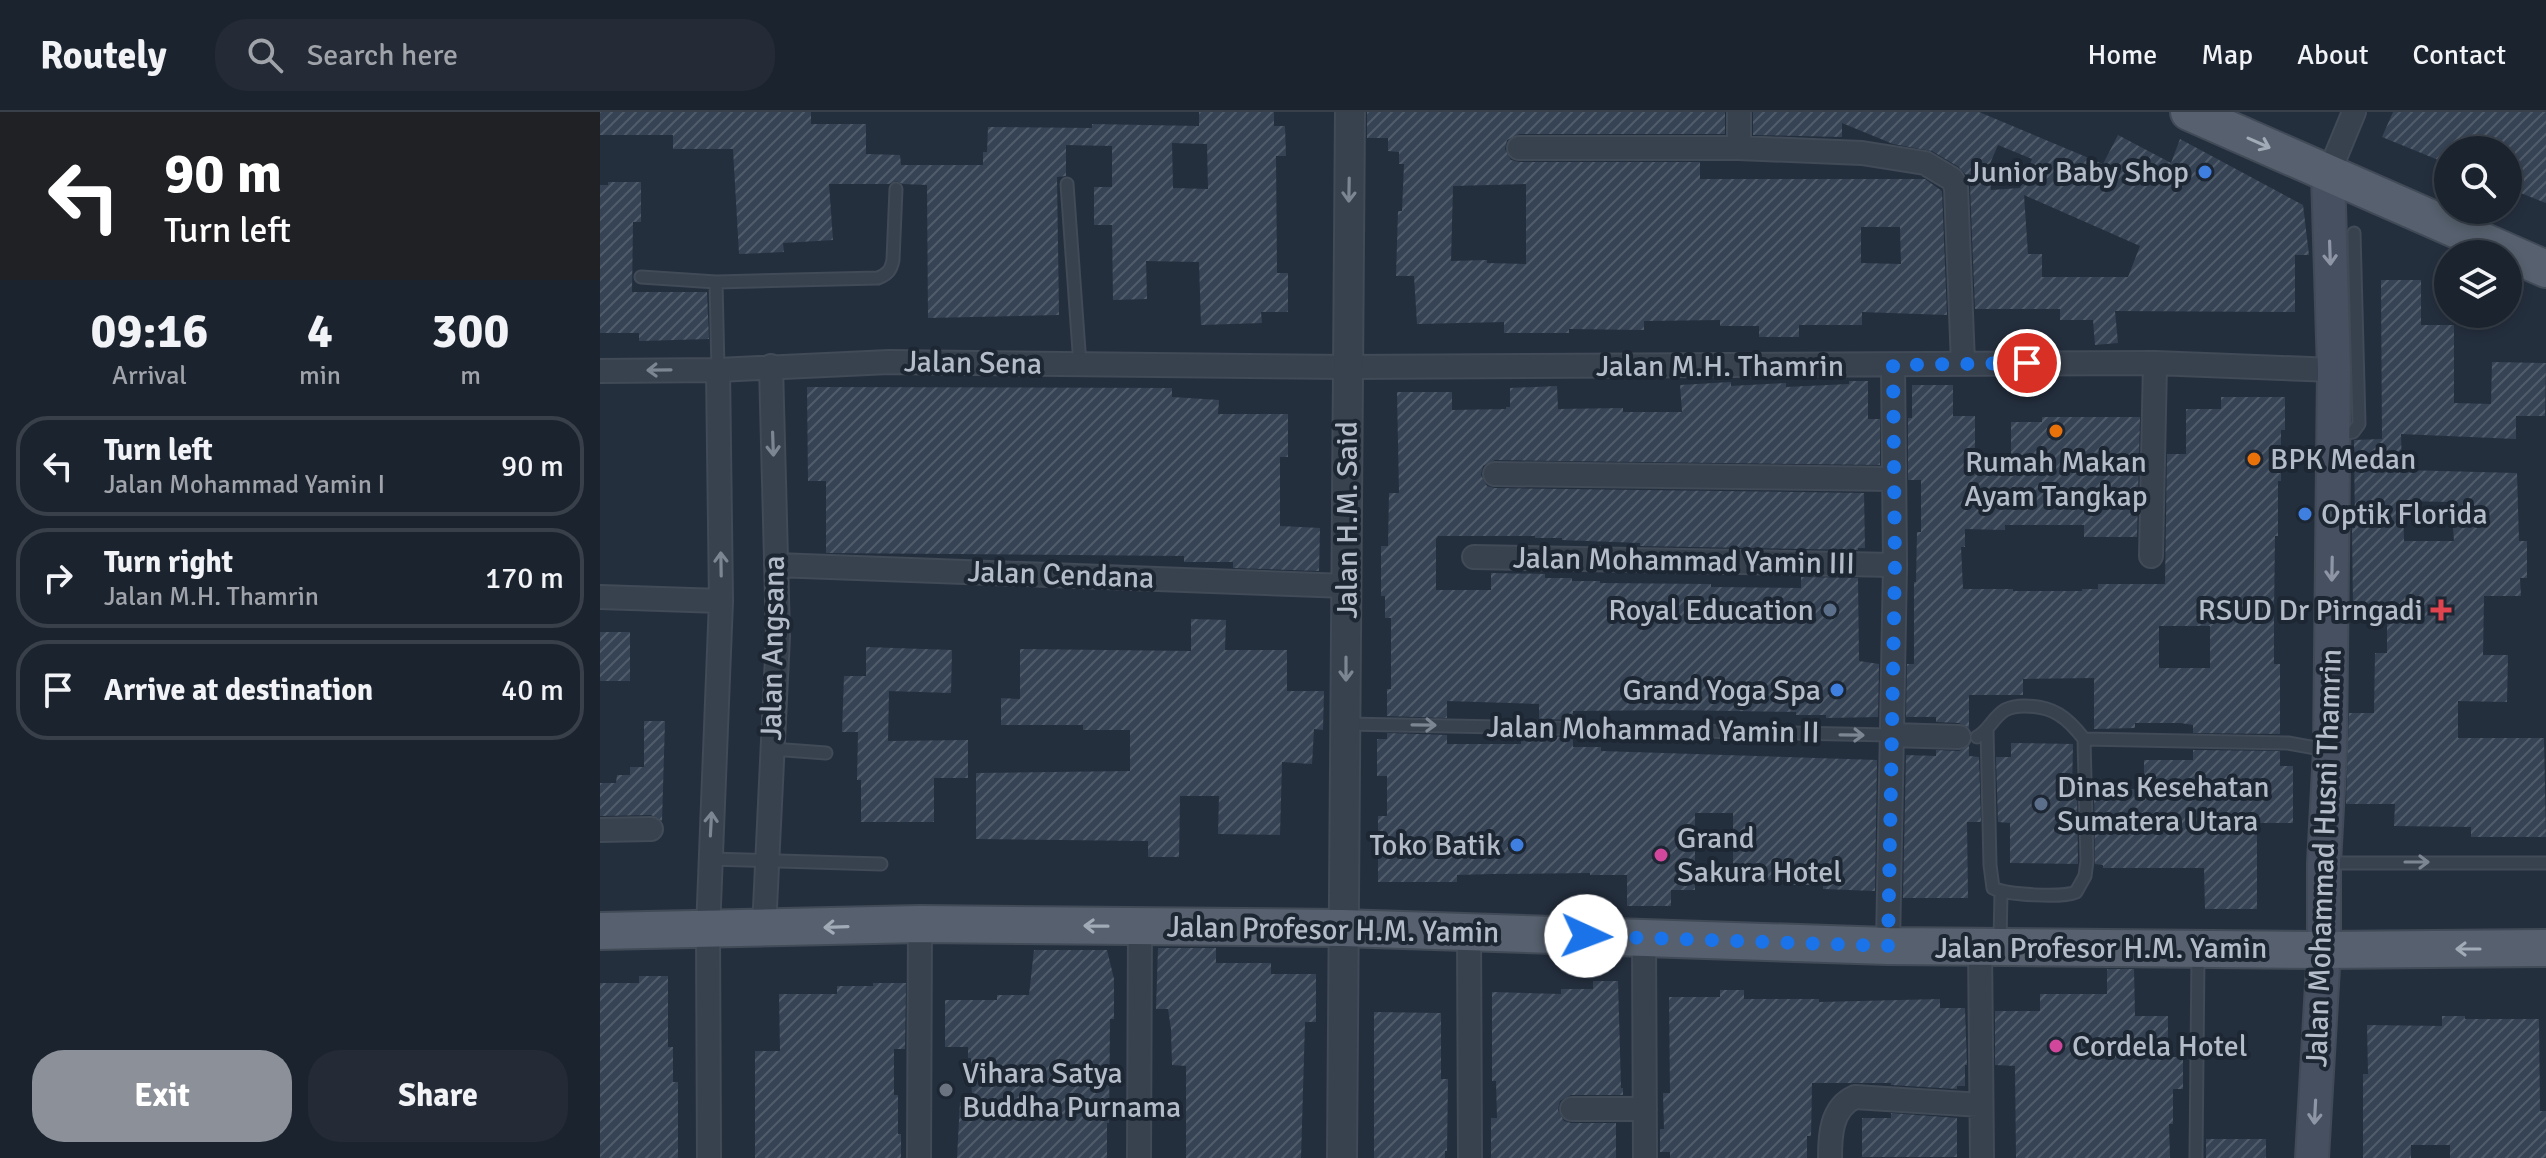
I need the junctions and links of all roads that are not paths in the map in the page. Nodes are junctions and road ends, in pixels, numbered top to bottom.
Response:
1 (1350, 112) edge
2 (1739, 112) edge
3 (2189, 112) edge
4 (2354, 112) edge
5 (1519, 148) dead end
6 (1739, 148) junction
7 (2328, 175) junction
8 (1067, 184) dead end
9 (896, 189) dead end
10 (2354, 233) dead end
11 (2546, 269) edge
12 (641, 277) dead end
13 (716, 282) junction
14 (1963, 363) junction
15 (2155, 363) junction
16 (1080, 365) junction
17 (1893, 365) junction
18 (771, 366) junction
19 (1347, 367) junction
20 (718, 370) junction
21 (2334, 370) junction
22 (600, 371) edge
23 (2333, 434) junction
24 (1495, 474) dead end
25 (1894, 479) junction
26 (2151, 556) dead end
27 (1474, 557) dead end
28 (776, 565) junction
29 (1895, 565) junction
30 (1347, 586) junction
31 (600, 597) edge
32 (721, 601) junction
33 (1346, 724) junction
34 (1987, 729) junction
35 (1891, 735) junction
36 (1968, 737) joint
37 (2084, 739) junction
38 (771, 749) junction
39 (2330, 751) junction
40 (826, 753) dead end
41 (651, 829) dead end
42 (600, 830) edge
43 (709, 859) junction
44 (766, 861) junction
45 (2324, 863) junction
46 (2546, 863) edge
47 (881, 864) dead end
48 (2001, 892) junction
49 (920, 924) junction
50 (1140, 926) junction
51 (1342, 928) junction
52 (764, 929) junction
53 (708, 930) junction
54 (600, 931) edge
55 (1469, 931) junction
56 (1644, 938) junction
57 (1888, 946) junction
58 (1990, 946) junction
59 (2198, 948) junction
60 (2546, 948) edge
61 (2324, 950) junction
62 (1981, 1105) junction
63 (1572, 1109) dead end
64 (1645, 1109) junction
65 (709, 1158) edge
66 (919, 1158) edge
67 (1139, 1158) edge
68 (1342, 1158) edge
69 (1470, 1158) edge
70 (1645, 1158) edge
71 (1830, 1158) edge
72 (1982, 1158) edge
73 (2196, 1158) edge
74 (2312, 1158) edge

1 -> 19 street, Jalan H.M. Said
2 - 6 street
3 -> 7 main road
4 - 7 street
5 - 6 street
6 - 14 street
7 - 11 main road
7 -> 21 main road, Jalan Mohammad Husni Thamrin
8 - 16 lane
9 - 13 lane
10 - 23 lane
12 - 13 lane
13 - 20 lane
14 - 15 street, Jalan M.H. Thamrin
14 - 17 street, Jalan M.H. Thamrin
15 - 21 street, Jalan M.H. Thamrin
15 - 26 street
16 - 18 street, Jalan Sena
16 - 19 street, Jalan Sena
17 - 19 street, Jalan M.H. Thamrin
17 - 25 street
18 - 20 street, Jalan Sena
18 -> 28 street, Jalan Angsana
19 - 30 street, Jalan H.M. Said
20 -> 22 street, Jalan Sena
32 -> 20 street, Jalan Angsana
21 - 23 main road, Jalan Mohammad Husni Thamrin
23 -> 39 main road, Jalan Mohammad Husni Thamrin
24 - 25 street
25 - 29 street
27 - 29 street, Jalan Mohammad Yamin III
28 - 30 street, Jalan Cendana
28 - 38 street, Jalan Angsana
29 - 35 street
30 -> 33 street, Jalan H.M. Said
31 - 32 street
43 -> 32 street, Jalan Angsana
33 -> 35 lane, Jalan Mohammad Yamin II
33 - 51 street, Jalan H.M. Said
34 - 36 lane
34 - 37 lane
34 - 48 lane
35 - 36 street, Jalan Mohammad Yamin II
35 - 57 street
37 - 39 lane
37 - 48 lane
38 - 40 lane
38 - 44 street, Jalan Angsana
39 - 45 main road, Jalan Mohammad Husni Thamrin
41 - 42 street
43 - 44 lane
43 - 53 street, Jalan Angsana
44 - 47 lane
44 - 52 street, Jalan Angsana
45 -> 46 lane
45 - 61 main road, Jalan Mohammad Husni Thamrin
48 - 58 lane
50 -> 49 main road, Jalan Profesor H.M. Yamin
49 -> 52 main road, Jalan Profesor H.M. Yamin
49 - 66 street
50 - 51 main road, Jalan Profesor H.M. Yamin
50 - 67 street
51 - 55 main road, Jalan Profesor H.M. Yamin
51 - 68 street, Jalan H.M. Said
52 - 53 main road, Jalan Profesor H.M. Yamin
53 - 54 main road, Jalan Profesor H.M. Yamin
53 - 65 street, Jalan Angsana
55 - 56 main road, Jalan Profesor H.M. Yamin
55 - 69 street
56 - 57 main road, Jalan Profesor H.M. Yamin
56 - 64 street
57 - 58 main road, Jalan Profesor H.M. Yamin
58 - 59 main road, Jalan Profesor H.M. Yamin
58 - 62 street
59 - 61 main road, Jalan Profesor H.M. Yamin
59 - 73 lane
60 -> 61 main road, Jalan Profesor H.M. Yamin
61 -> 74 main road, Jalan Mohammad Husni Thamrin
62 - 71 street
62 - 72 street
63 - 64 street
64 - 70 street

